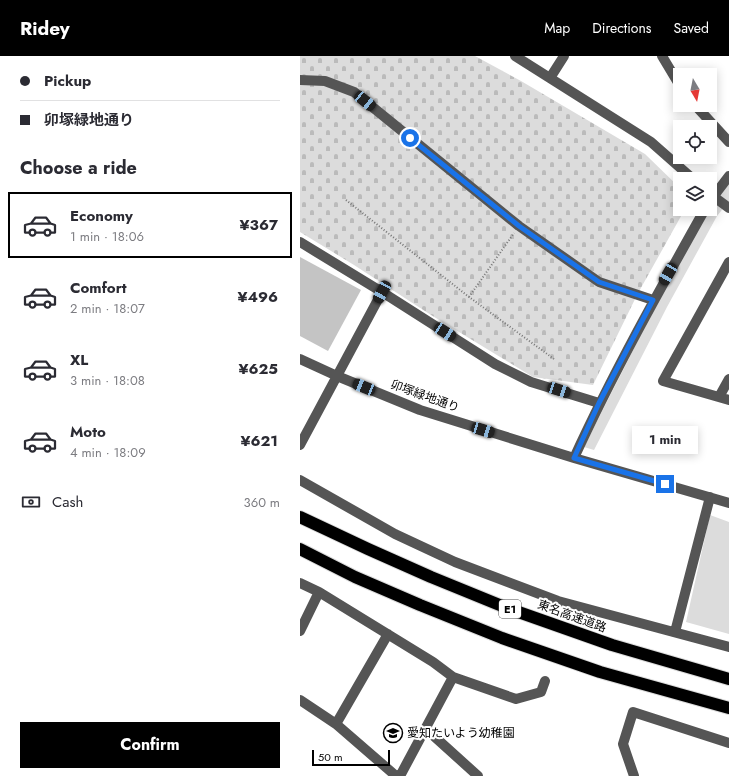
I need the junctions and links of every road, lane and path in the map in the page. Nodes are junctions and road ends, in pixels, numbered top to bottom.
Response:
1 (515, 56) edge
2 (564, 56) edge
3 (662, 56) edge
4 (673, 74) edge
5 (550, 78) junction
6 (300, 80) edge
7 (701, 112) edge
8 (729, 142) edge
9 (685, 172) edge
10 (729, 176) edge
11 (717, 190) edge
12 (346, 200) dead end
13 (717, 201) edge
14 (729, 208) edge
15 (702, 216) edge
16 (519, 226) junction
17 (300, 242) edge
18 (729, 262) edge
19 (382, 292) junction
20 (469, 297) junction
21 (653, 300) junction
22 (300, 358) edge
23 (554, 359) dead end
24 (337, 376) junction
25 (729, 379) edge
26 (724, 399) edge
27 (599, 403) junction
28 (300, 445) edge
29 (574, 458) junction
30 (300, 480) edge
31 (710, 497) junction
32 (729, 502) edge
33 (300, 517) edge
34 (300, 549) edge
35 (300, 583) edge
36 (320, 592) junction
37 (300, 630) edge
38 (675, 632) junction
39 (388, 634) junction
40 (729, 647) edge
41 (453, 677) junction
42 (729, 679) edge
43 (545, 681) dead end
44 (300, 700) edge
45 (729, 708) edge
46 (336, 724) junction
47 (426, 729) junction
48 (729, 743) edge
49 (396, 776) edge
50 (400, 776) edge
51 (478, 776) edge
52 (634, 776) edge

1 - 5 street
2 - 5 street
3 - 4 street
5 - 9 street
6 - 16 street
7 - 8 street
10 - 11 street
12 - 20 path
13 - 14 street
15 - 21 street
16 - 20 path
16 - 21 street
17 - 19 street
18 - 26 street
19 - 24 street
19 - 27 street
20 - 23 path
21 - 27 street
22 - 24 street, 卯塚緑地通り
24 - 28 street
24 - 29 street, 卯塚緑地通り
25 - 26 street
27 - 29 street
29 - 31 street, 卯塚緑地通り
30 - 38 street
31 - 32 street, 卯塚緑地通り
31 - 38 street
33 - 42 highway, 東名高速道路 / E1
34 - 45 highway, E1
35 - 36 street
36 - 37 street
36 - 39 street
38 - 40 street
39 - 41 street
39 - 46 street
41 - 43 street
41 - 47 street
44 - 46 street
46 - 49 street
47 - 50 street
47 - 51 street
48 - 52 street

